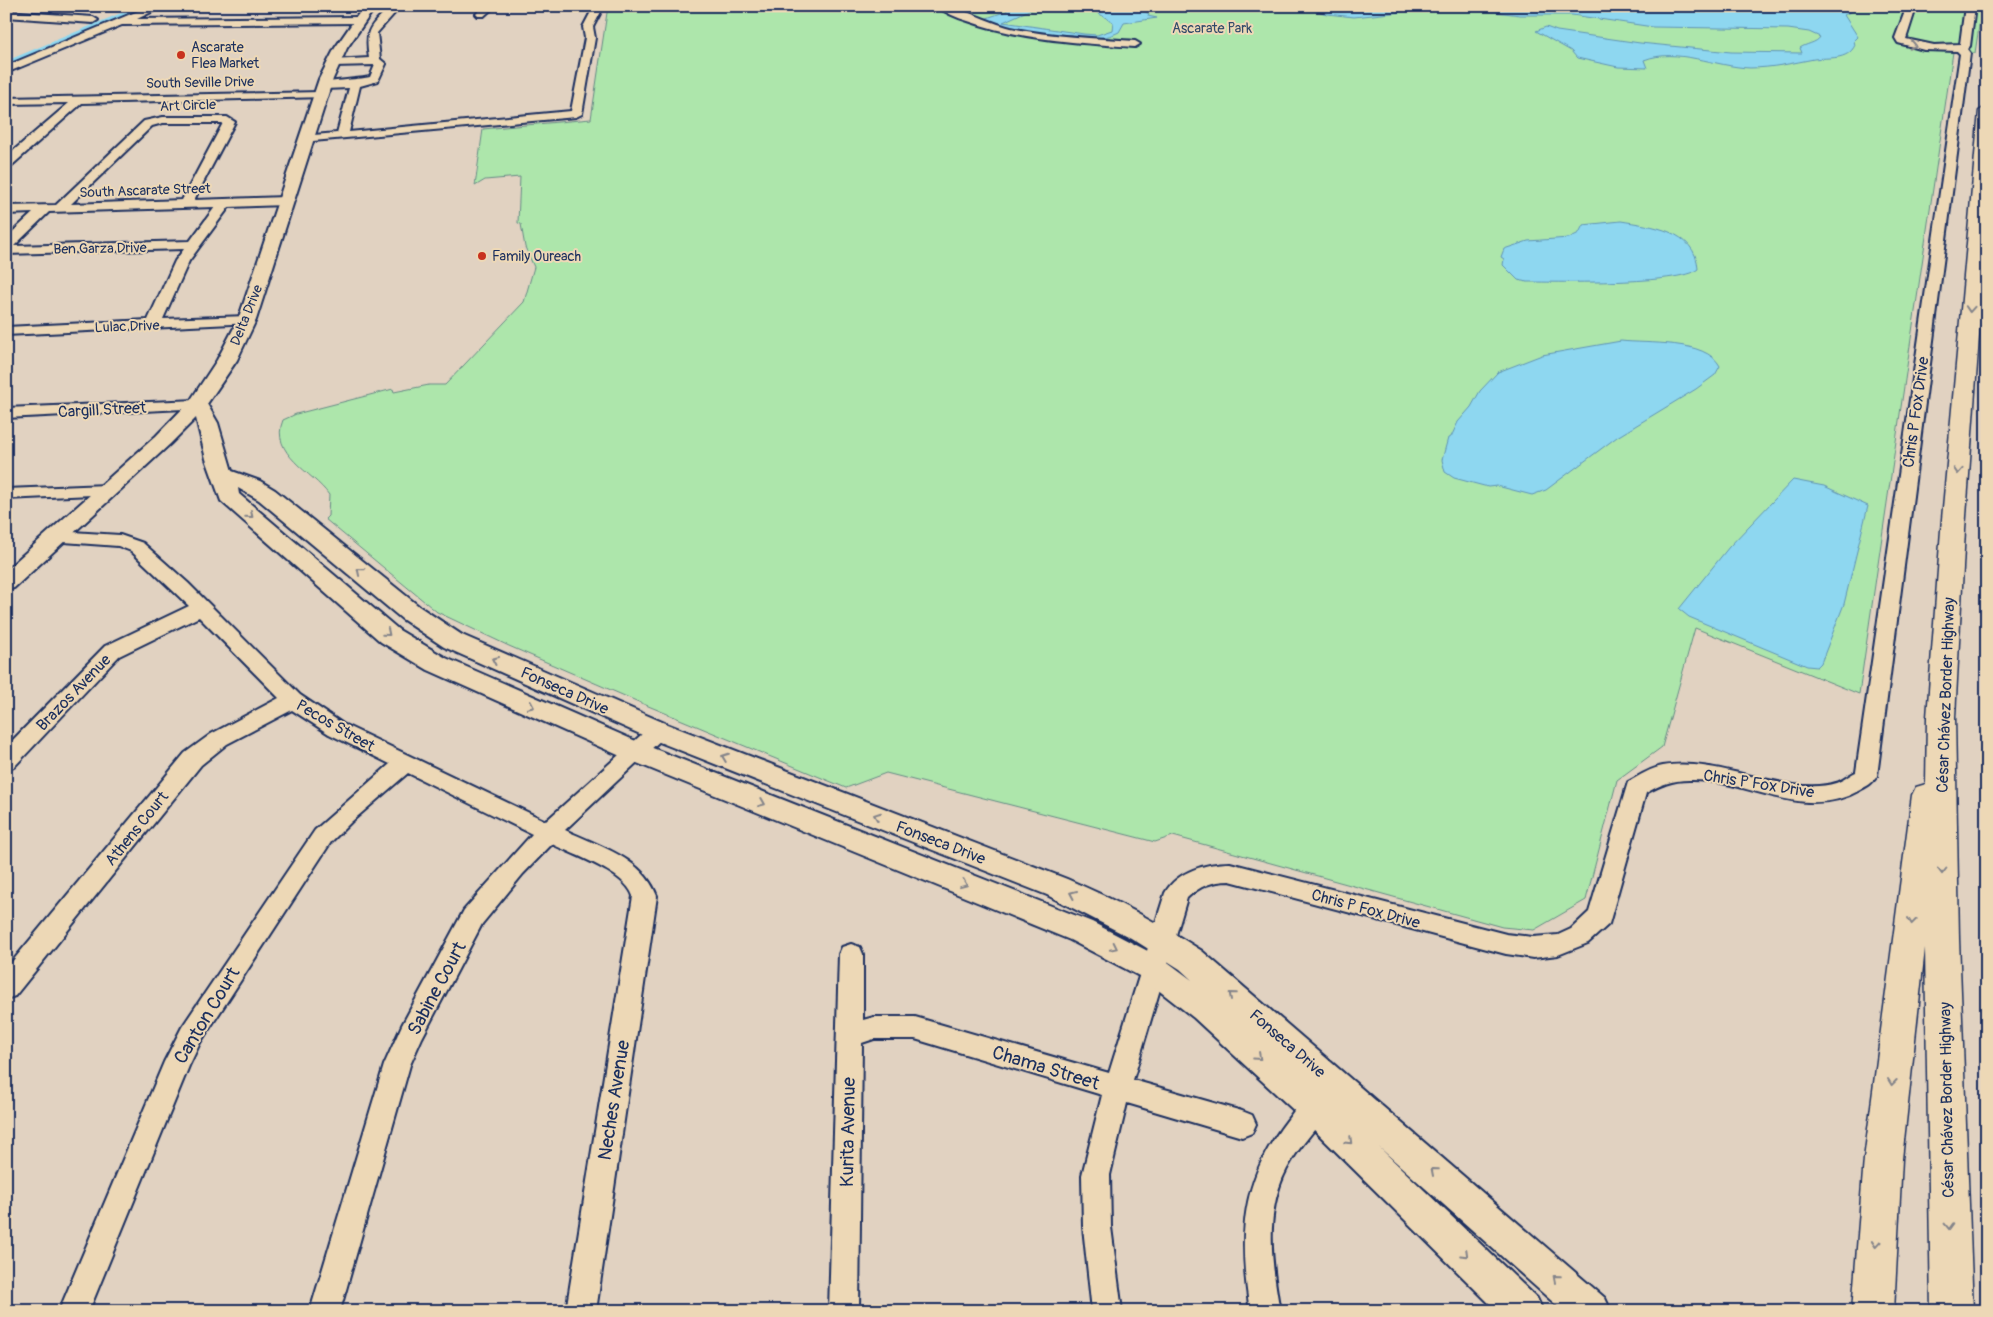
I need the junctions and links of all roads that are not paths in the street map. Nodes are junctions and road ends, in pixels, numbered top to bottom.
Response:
1 (159, 6) edge
2 (370, 6) edge
3 (396, 6) edge
4 (490, 6) edge
5 (598, 6) edge
6 (942, 6) edge
7 (1908, 6) edge
8 (1970, 6) edge
9 (6, 14) edge
10 (481, 14) dead end
11 (93, 20) dead end
12 (358, 20) junction
13 (118, 22) junction
14 (1135, 44) dead end
15 (1960, 48) junction
16 (376, 61) junction
17 (333, 63) junction
18 (6, 70) edge
19 (355, 84) junction
20 (322, 90) junction
21 (79, 100) junction
22 (6, 101) edge
23 (1987, 111) edge
24 (342, 136) junction
25 (306, 139) junction
26 (6, 164) edge
27 (285, 201) junction
28 (225, 203) junction
29 (186, 204) junction
30 (46, 208) junction
31 (60, 208) junction
32 (6, 210) edge
33 (193, 245) junction
34 (6, 246) edge
35 (6, 250) edge
36 (247, 320) junction
37 (153, 325) junction
38 (6, 331) edge
39 (197, 404) junction
40 (6, 413) edge
41 (163, 440) junction
42 (213, 444) junction
43 (225, 476) junction
44 (107, 490) junction
45 (6, 494) edge
46 (56, 537) junction
47 (6, 583) edge
48 (201, 608) junction
49 (293, 700) junction
50 (1941, 717) junction
51 (658, 731) junction
52 (636, 752) junction
53 (6, 761) edge
54 (406, 763) junction
55 (550, 833) junction
56 (643, 890) joint
57 (851, 954) dead end
58 (1158, 954) junction
59 (6, 988) edge
60 (850, 1035) junction
61 (1117, 1089) junction
62 (1324, 1095) junction
63 (1242, 1124) dead end
64 (74, 1311) edge
65 (325, 1311) edge
66 (581, 1311) edge
67 (844, 1311) edge
68 (1107, 1311) edge
69 (1265, 1311) edge
70 (1524, 1311) edge
71 (1592, 1311) edge
72 (1873, 1311) edge
73 (1952, 1311) edge

1 - 13 street
2 - 12 main road, Delta Drive
3 - 16 street
4 - 10 street
5 - 24 street
6 - 14 street
7 -> 15 street
8 - 15 street
9 - 11 street
12 - 13 street
12 - 17 main road, Delta Drive
13 - 18 street
15 - 58 street, Chris P Fox Drive
16 - 17 street
16 - 19 street, South Seville Drive
17 - 20 main road, Delta Drive
19 - 20 street, South Seville Drive
19 - 24 street
20 - 21 street, South Seville Drive
20 - 25 main road, Delta Drive
21 - 22 street, South Seville Drive
21 - 26 street
23 -> 50 highway, César Chávez Border Highway
24 - 25 street
25 - 27 main road, Delta Drive
27 - 28 street, South Ascarate Street
27 - 36 main road, Delta Drive
28 - 29 street, South Ascarate Street
28 - 33 street
29 - 31 street, South Ascarate Street
29 - 31 street, Art Circle
30 - 31 street, South Ascarate Street
30 - 32 street, South Ascarate Street
30 - 34 street
33 - 35 street, Ben Garza Drive
33 - 37 street
36 - 37 street, Lulac Drive
36 - 39 main road, Delta Drive
37 - 38 street, Lulac Drive
39 - 40 street, Cargill Street
39 - 41 main road, Delta Drive
39 - 42 main road, Fonseca Drive
41 - 42 main road
41 - 44 main road, Delta Drive
42 - 43 main road, Fonseca Drive
51 -> 43 main road, Fonseca Drive
43 -> 52 main road, Fonseca Drive
44 - 45 street
44 - 46 main road, Delta Drive
46 - 47 main road, Delta Drive
46 - 48 street, Pecos Street
48 - 49 street, Pecos Street
48 - 53 street, Brazos Avenue
49 - 54 street, Pecos Street
49 - 59 street, Athens Court
50 -> 72 highway
50 -> 73 highway, César Chávez Border Highway
51 - 52 street, Sabine Court
58 -> 51 main road, Fonseca Drive
52 - 55 street, Sabine Court
52 -> 58 main road, Fonseca Drive
54 - 55 street, Pecos Street
54 - 64 street, Canton Court
55 - 56 street, Pecos Street
55 - 65 street, Sabine Court
56 - 66 street, Neches Avenue
57 - 60 street, Kurita Avenue
58 - 61 street
58 - 62 main road, Fonseca Drive
60 - 61 street, Chama Street
60 - 67 street, Kurita Avenue
61 - 63 street, Chama Street
61 - 68 street
62 - 69 street
62 -> 70 main road, Fonseca Drive
71 -> 62 main road, Fonseca Drive

